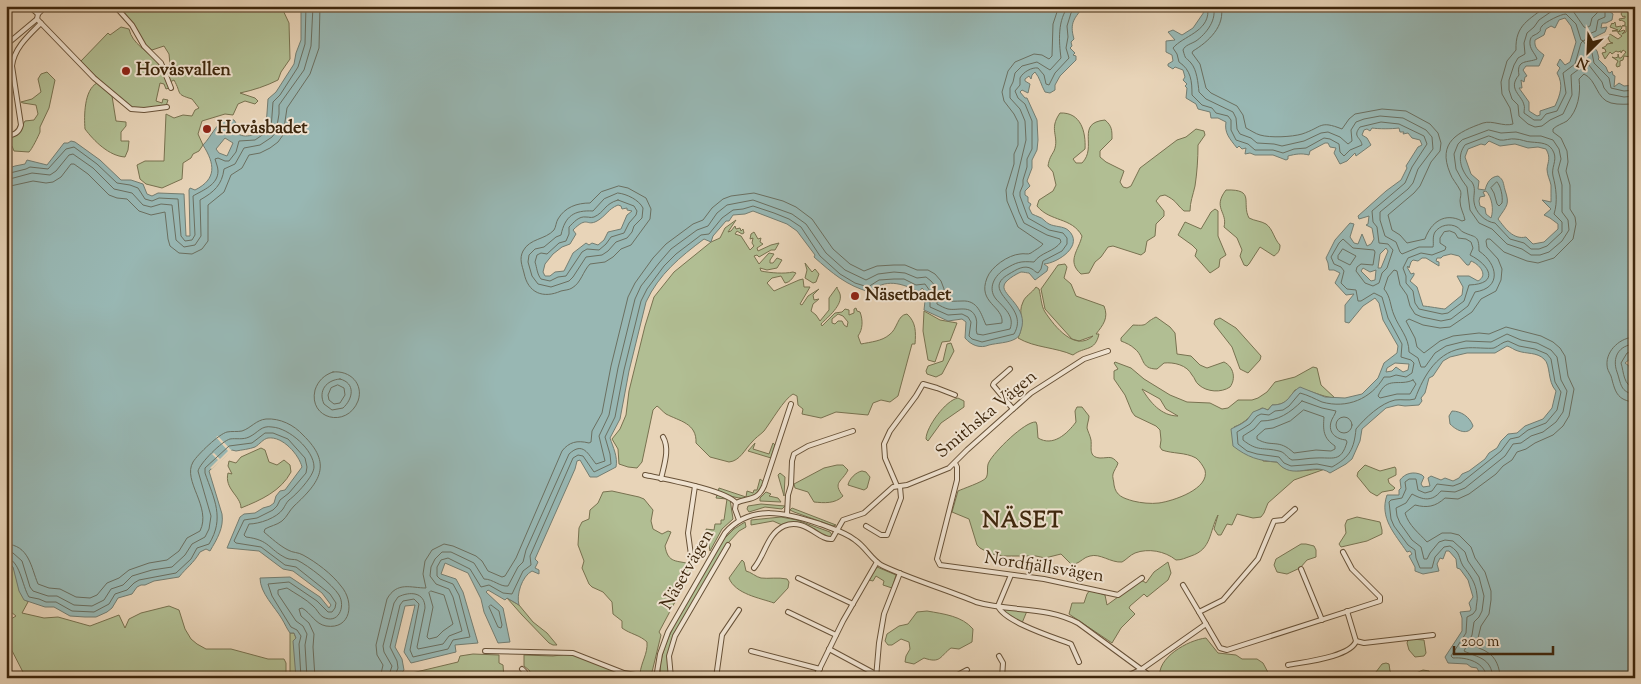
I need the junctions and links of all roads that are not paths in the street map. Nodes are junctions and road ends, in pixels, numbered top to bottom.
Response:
1 (29, 6) edge
2 (46, 6) edge
3 (115, 6) edge
4 (37, 17) junction
5 (40, 23) junction
6 (6, 45) edge
7 (171, 88) dead end
8 (167, 107) dead end
9 (6, 136) edge
10 (1108, 351) dead end
11 (1010, 369) dead end
12 (955, 395) dead end
13 (791, 404) dead end
14 (1013, 409) junction
15 (854, 430) dead end
16 (663, 437) dead end
17 (955, 463) junction
18 (645, 475) dead end
19 (661, 479) junction
20 (695, 486) junction
21 (899, 486) junction
22 (736, 503) junction
23 (1295, 509) dead end
24 (787, 514) junction
25 (739, 520) junction
26 (866, 526) dead end
27 (837, 530) junction
28 (728, 545) dead end
29 (1343, 552) dead end
30 (691, 555) dead end
31 (877, 562) junction
32 (754, 568) dead end
33 (1301, 569) dead end
34 (900, 573) junction
35 (1011, 575) junction
36 (798, 578) dead end
37 (1142, 578) dead end
38 (1183, 586) dead end
39 (853, 604) junction
40 (998, 606) junction
41 (739, 610) dead end
42 (1347, 611) junction
43 (788, 612) dead end
44 (1199, 612) junction
45 (1322, 620) junction
46 (1206, 624) junction
47 (836, 635) junction
48 (1433, 635) dead end
49 (1356, 641) junction
50 (829, 649) junction
51 (485, 651) dead end
52 (751, 651) dead end
53 (999, 656) dead end
54 (1079, 662) dead end
55 (1288, 665) dead end
56 (820, 668) junction
57 (522, 669) dead end
58 (967, 670) dead end
59 (1142, 670) junction
60 (876, 676) edge
61 (656, 677) edge
62 (523, 678) edge
63 (670, 678) edge
64 (716, 678) edge
65 (816, 678) edge
66 (883, 678) edge
67 (952, 678) edge
68 (1002, 678) edge
69 (1123, 678) edge
70 (1153, 678) edge

1 - 4 street
2 - 4 street
3 - 7 street
4 - 5 street
4 - 6 street
5 - 8 street
5 - 9 street
10 - 14 street, Smithska Vägen
11 - 14 street
12 - 21 street
13 - 22 street
14 - 17 street, Smithska Vägen
15 - 24 street
16 - 19 street
17 - 21 street, Smithska Vägen
17 - 35 street, Nordfjällsvägen
18 - 19 street
19 - 20 street
20 - 22 street
20 - 30 street
21 - 26 street
21 - 27 street, Smithska Vägen
22 - 25 street
23 - 44 street
24 - 25 street, Näsetvägen
24 - 27 street, Näsetvägen
25 - 61 street, Näsetvägen
27 - 31 street, Näsetvägen
27 - 32 street
28 - 63 street
29 - 42 street
31 - 34 street
31 - 39 street
33 - 45 street
34 - 40 street
34 - 60 street
35 - 37 street, Nordfjällsvägen
35 - 40 street
36 - 39 street
38 - 44 street
39 - 47 street
40 - 54 street
40 - 59 street
41 - 64 street
42 - 45 street
42 - 49 street
43 - 47 street
44 - 46 street
45 - 46 street
46 - 59 street
47 - 50 street
48 - 49 street
49 - 55 street
50 - 56 street
50 - 60 street
51 - 61 street
52 - 56 street
53 - 68 street
56 - 65 street
57 - 62 street
58 - 67 street
59 - 69 street
59 - 70 street
60 - 66 street
61 - 63 street

